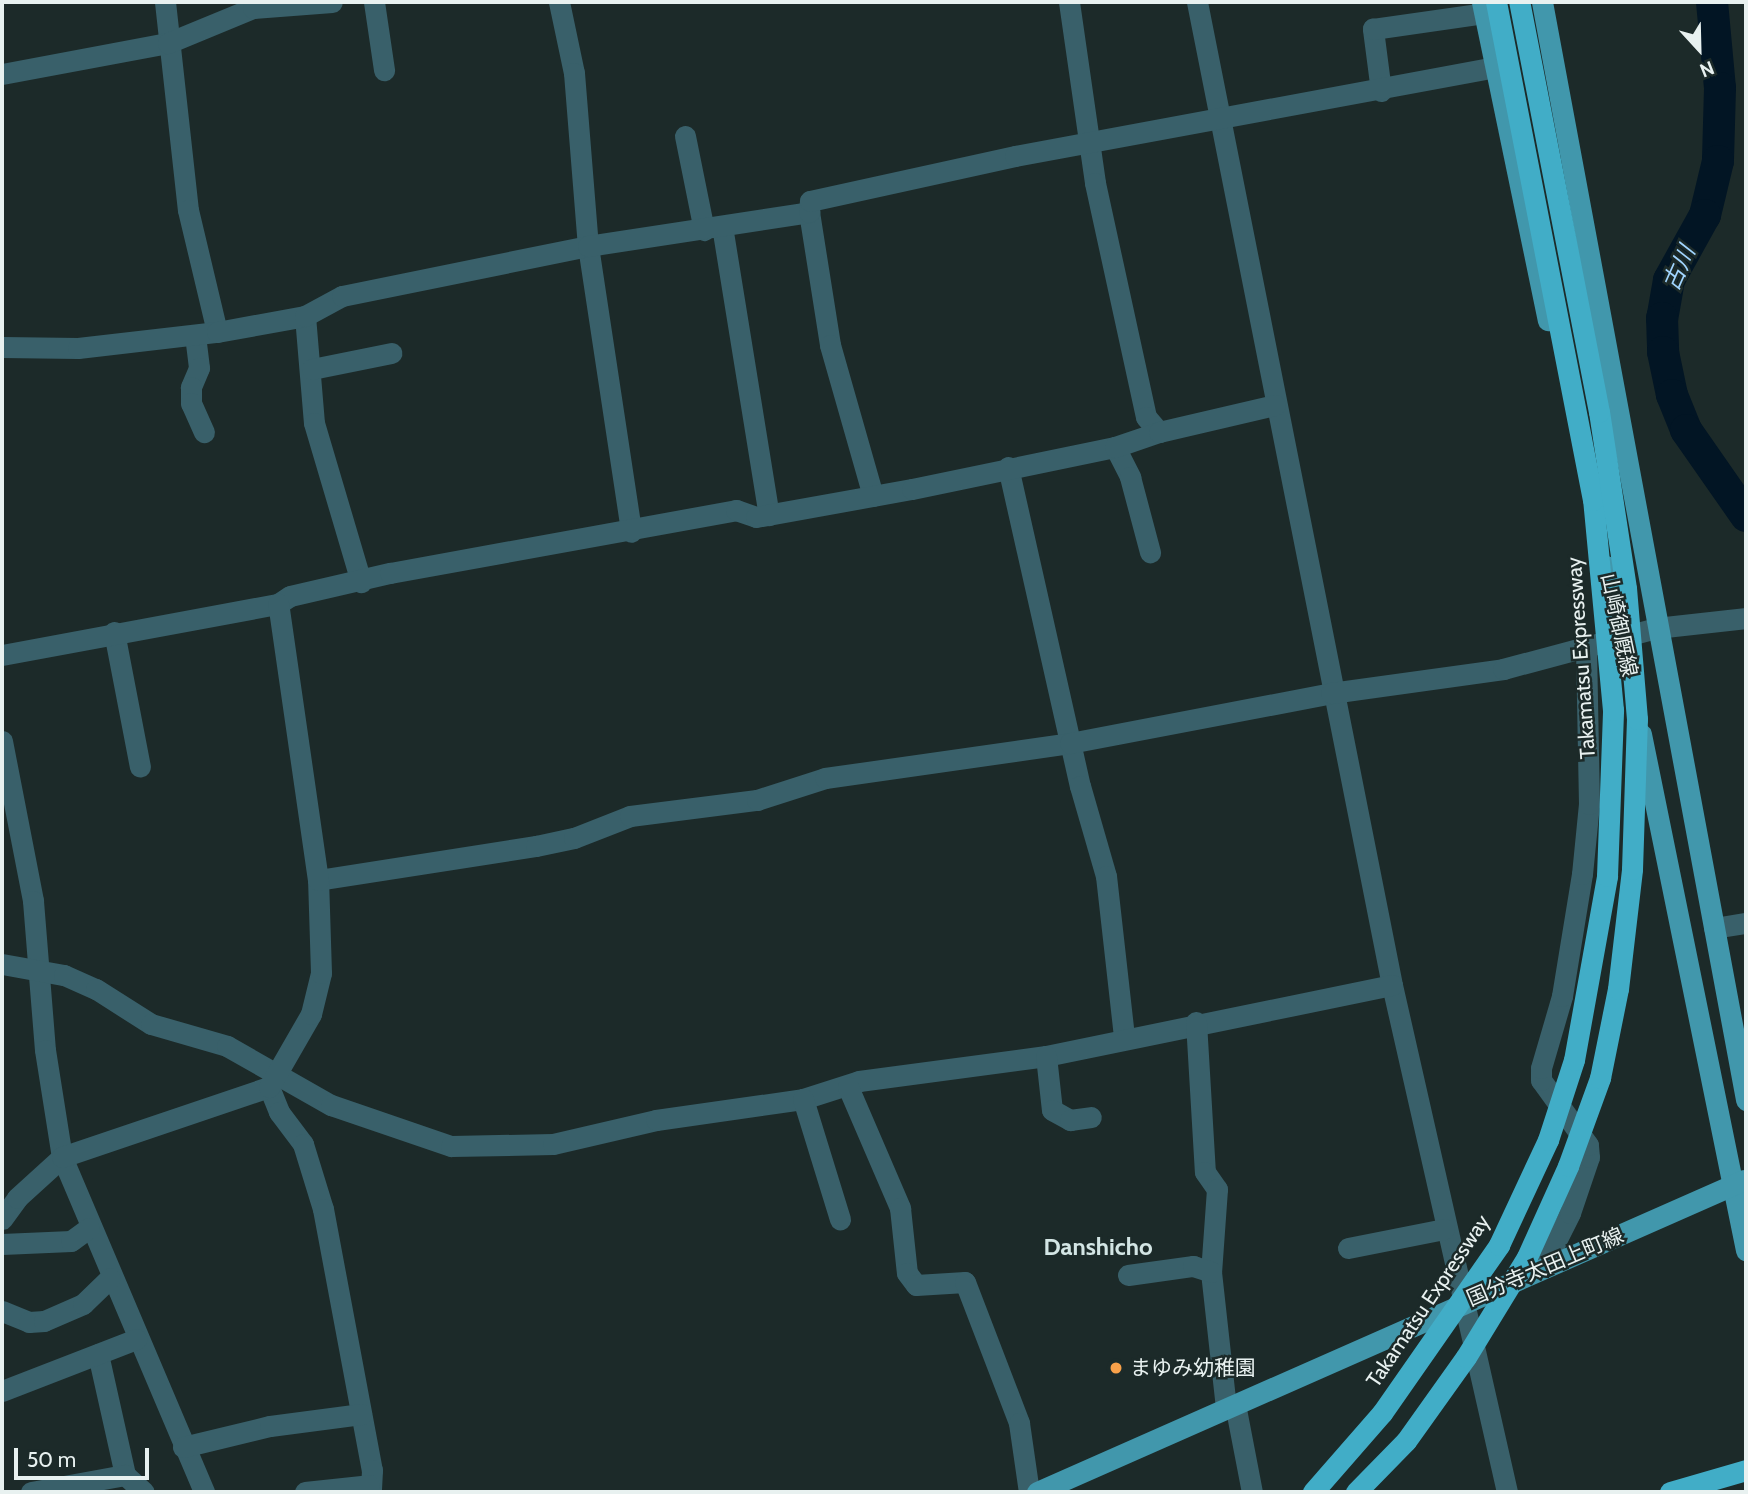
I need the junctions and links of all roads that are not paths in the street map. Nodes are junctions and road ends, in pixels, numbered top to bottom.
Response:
1 (165, 2) edge
2 (332, 2) edge
3 (374, 2) edge
4 (559, 2) edge
5 (1069, 2) edge
6 (1197, 2) edge
7 (1520, 2) edge
8 (1542, 2) edge
9 (1488, 5) edge
10 (168, 43) junction
11 (1495, 67) junction
12 (384, 70) dead end
13 (2, 74) edge
14 (1381, 91) junction
15 (1220, 120) junction
16 (685, 136) dead end
17 (1093, 144) junction
18 (809, 212) junction
19 (713, 228) junction
20 (588, 246) junction
21 (305, 316) junction
22 (217, 332) junction
23 (195, 335) junction
24 (2, 347) edge
25 (391, 353) dead end
26 (312, 369) junction
27 (1275, 405) junction
28 (204, 432) dead end
29 (1159, 432) junction
30 (1115, 447) junction
31 (1008, 467) junction
32 (873, 496) junction
33 (769, 515) junction
34 (631, 532) junction
35 (1150, 552) dead end
36 (361, 582) junction
37 (278, 604) junction
38 (1746, 618) edge
39 (1656, 628) junction
40 (114, 632) junction
41 (1623, 637) junction
42 (1586, 648) junction
43 (2, 655) edge
44 (1331, 693) junction
45 (2, 741) edge
46 (1070, 743) junction
47 (140, 767) dead end
48 (318, 880) junction
49 (1746, 923) edge
50 (1714, 928) junction
51 (3, 963) edge
52 (36, 971) junction
53 (1392, 985) junction
54 (1196, 1022) junction
55 (1124, 1037) junction
56 (1046, 1056) junction
57 (274, 1082) junction
58 (848, 1087) junction
59 (803, 1099) junction
60 (1746, 1100) edge
61 (1091, 1117) dead end
62 (62, 1157) junction
63 (1740, 1182) edge
64 (2, 1219) edge
65 (840, 1219) dead end
66 (89, 1228) junction
67 (1444, 1229) junction
68 (2, 1244) edge
69 (1348, 1248) dead end
70 (1746, 1250) edge
71 (1543, 1267) junction
72 (1211, 1272) junction
73 (1128, 1275) dead end
74 (110, 1278) junction
75 (1462, 1302) junction
76 (2, 1311) edge
77 (135, 1339) junction
78 (98, 1354) junction
79 (2, 1391) edge
80 (1231, 1406) junction
81 (360, 1414) junction
82 (183, 1447) junction
83 (1746, 1470) edge
84 (125, 1475) junction
85 (370, 1489) edge
86 (31, 1492) edge
87 (144, 1492) edge
88 (204, 1492) edge
89 (305, 1492) edge
90 (1029, 1492) edge
91 (1037, 1492) edge
92 (1252, 1492) edge
93 (1313, 1492) edge
94 (1356, 1492) edge
95 (1507, 1492) edge
96 (1670, 1492) edge

1 - 10 street
2 - 10 street
3 - 12 street
4 - 20 street
5 - 17 street
6 - 15 street
7 - 94 highway, bridge
8 - 39 main road, 山崎御厩線
9 - 11 main road, 山崎御厩線
9 - 14 street
9 - 93 highway, Takamatsu Expressway, bridge
10 - 13 street
10 - 22 street
11 - 14 street
11 - 41 main road, 山崎御厩線
14 - 15 street
15 - 17 street
15 - 27 street
16 - 19 street
17 - 18 street
17 - 29 street
18 - 19 street
18 - 32 street
19 - 20 street
19 - 33 street
20 - 21 street
20 - 34 street
21 - 22 street
21 - 26 street
22 - 23 street
23 - 24 street
23 - 28 street
25 - 26 street
26 - 36 street
27 - 29 street
27 - 44 street
29 - 30 street
30 - 31 street
30 - 35 street
31 - 32 street
31 - 46 street
32 - 33 street
33 - 34 street
34 - 36 street
36 - 37 street
37 - 40 street
37 - 48 street
38 - 39 street
39 - 41 street
39 - 50 main road, 山崎御厩線
40 - 43 street
40 - 47 street
41 - 42 street
41 - 63 main road, 山崎御厩線
42 - 44 street
42 - 71 street
44 - 46 street
44 - 53 street
45 - 52 street
46 - 48 street
46 - 55 street
48 - 57 street
49 - 50 street
50 - 60 main road, 山崎御厩線
51 - 52 street
52 - 57 street
52 - 62 street
53 - 54 street
53 - 67 street
54 - 55 street
54 - 72 street
55 - 56 street
56 - 58 street
56 - 61 street
57 - 59 street
57 - 62 street
57 - 81 street
58 - 59 street
58 - 90 street
59 - 65 street
62 - 64 street
62 - 66 street
63 - 70 main road, 山崎御厩線
63 - 71 main road, 国分寺太田上町線
66 - 68 street
66 - 74 street
67 - 69 street
67 - 75 street
71 - 75 main road, 国分寺太田上町線
72 - 73 street
72 - 80 street
74 - 76 street
74 - 77 street
75 - 80 main road, 国分寺太田上町線
75 - 95 street
77 - 78 street
77 - 82 street
78 - 79 street
78 - 84 street
80 - 91 main road, 国分寺太田上町線
80 - 92 street
81 - 82 street
81 - 85 street
82 - 88 street
83 - 96 highway
84 - 86 street
84 - 87 street
85 - 89 street

